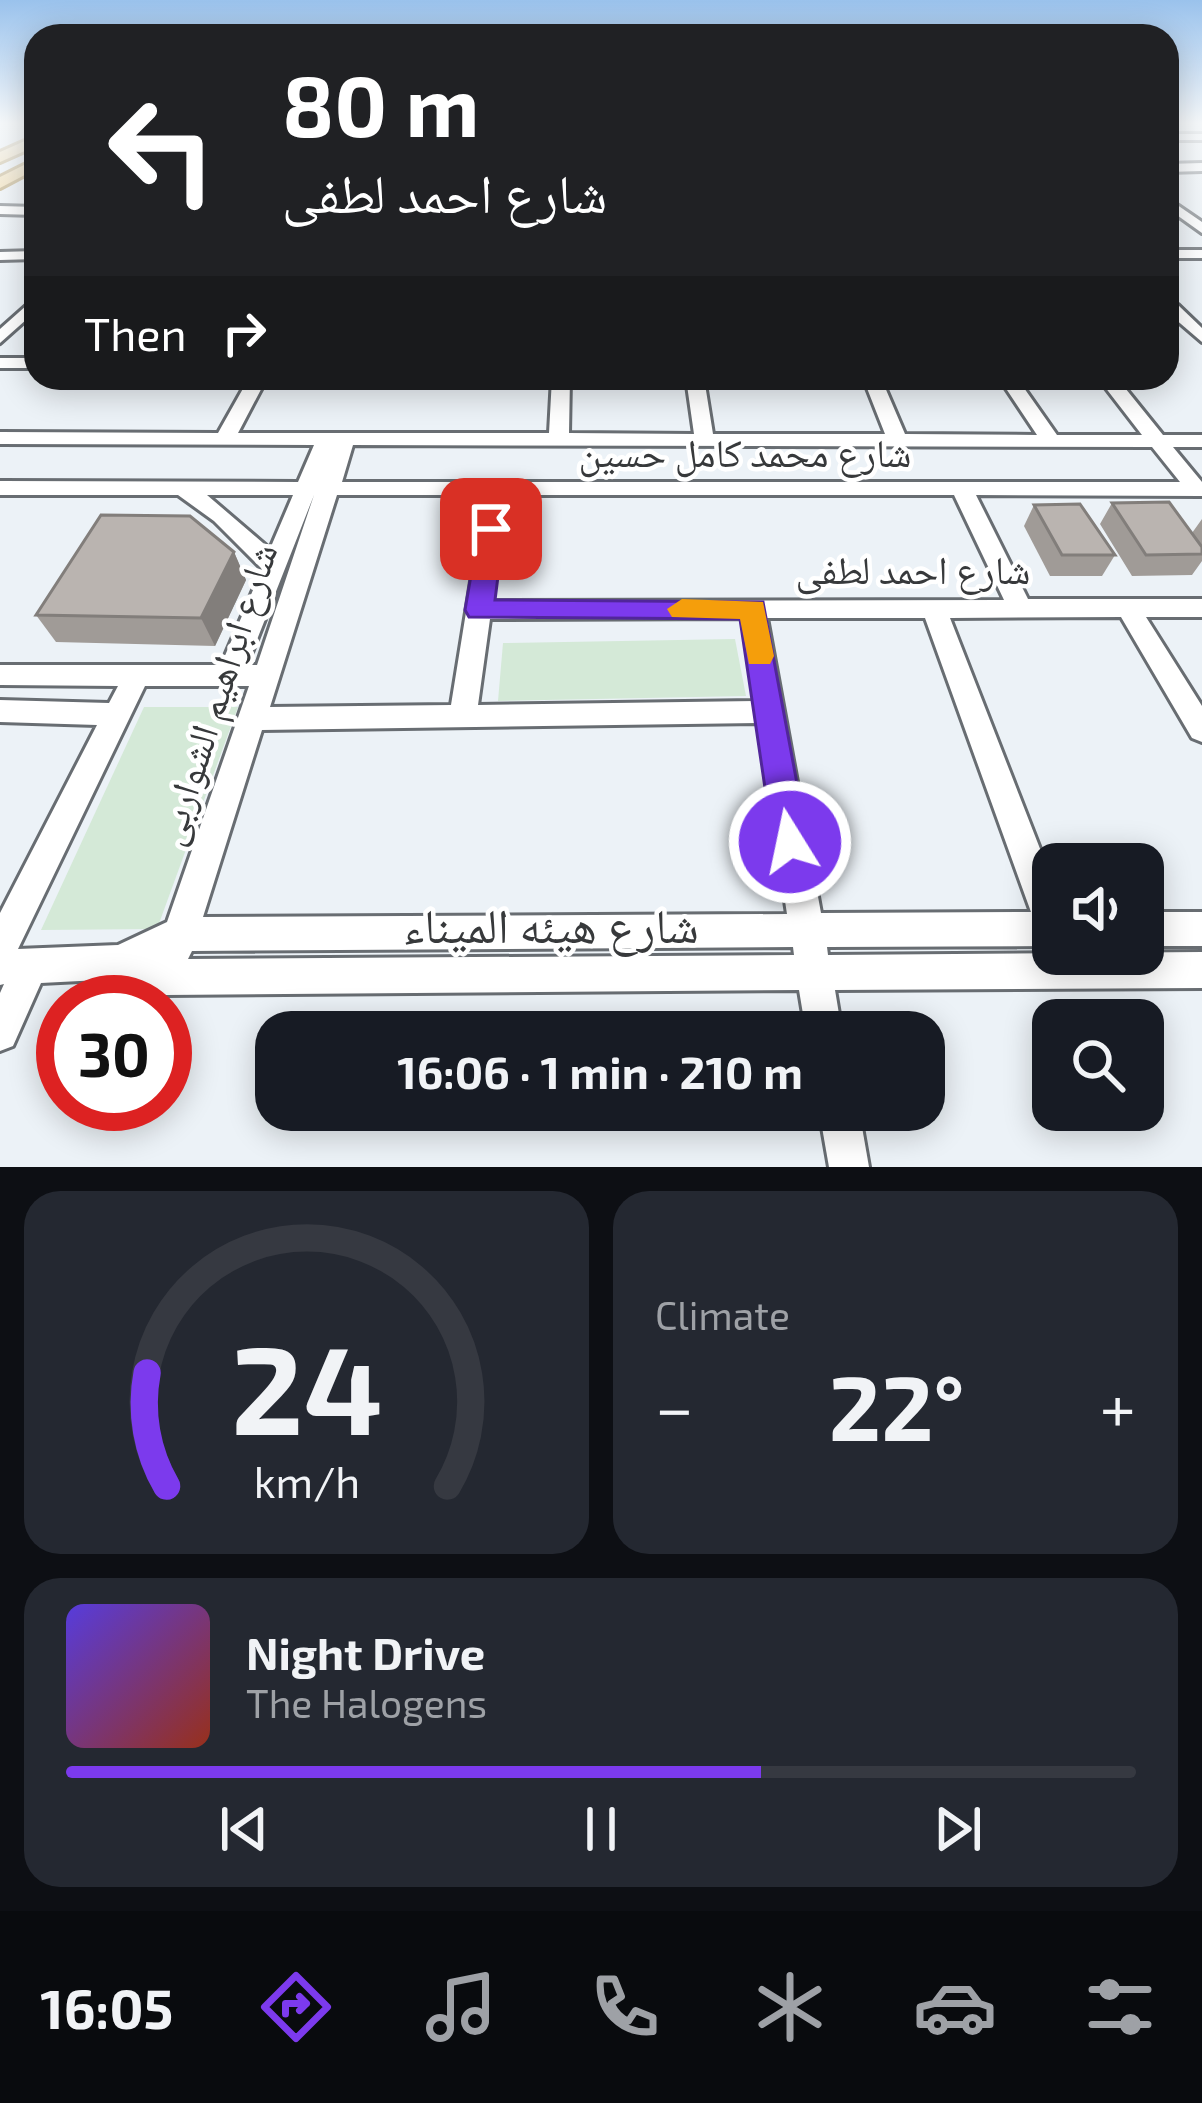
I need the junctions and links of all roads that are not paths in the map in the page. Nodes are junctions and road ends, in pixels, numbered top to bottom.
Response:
1 (24, 314) edge
2 (1179, 317) edge
3 (1202, 337) edge
4 (0, 338) edge
5 (251, 390) edge
6 (561, 390) edge
7 (697, 390) edge
8 (877, 390) edge
9 (1016, 390) edge
10 (1117, 390) edge
11 (226, 436) junction
12 (336, 437) junction
13 (0, 438) edge
14 (559, 438) junction
15 (704, 438) junction
16 (898, 439) junction
17 (1051, 440) junction
18 (1157, 440) junction
19 (1202, 441) edge
20 (0, 488) edge
21 (184, 489) junction
22 (317, 489) junction
23 (497, 489) junction
24 (962, 489) junction
25 (1199, 489) edge
26 (274, 567) junction
27 (934, 608) junction
28 (1020, 608) junction
29 (1128, 608) junction
30 (1202, 608) edge
31 (753, 609) junction
32 (479, 610) junction
33 (0, 675) edge
34 (136, 676) junction
35 (230, 676) junction
36 (266, 676) junction
37 (0, 711) edge
38 (767, 712) junction
39 (116, 714) junction
40 (464, 716) junction
41 (252, 719) junction
42 (1202, 730) edge
43 (1032, 871) edge
44 (8, 917) edge
45 (1032, 927) edge
46 (806, 929) junction
47 (1164, 929) edge
48 (1202, 929) edge
49 (180, 934) junction
50 (10, 961) edge
51 (118, 962) junction
52 (1202, 970) edge
53 (813, 972) junction
54 (160, 975) edge
55 (167, 975) edge
56 (192, 977) edge
57 (820, 1011) edge
58 (0, 1033) edge
59 (843, 1131) edge
60 (849, 1167) edge

1 - 4 street
2 - 3 street
5 - 11 street
6 - 14 street
7 - 15 street
8 - 16 street
9 - 17 street
10 - 18 street
11 - 12 street, شارع محمد كامل حسين
11 - 13 street, شارع محمد كامل حسين
12 - 14 street, شارع محمد كامل حسين
12 - 22 street, شارع ابراهيم الشواربى
14 - 15 street, شارع محمد كامل حسين
15 - 16 street, شارع محمد كامل حسين
16 - 17 street, شارع محمد كامل حسين
17 - 18 street, شارع محمد كامل حسين
18 - 19 street, شارع محمد كامل حسين
18 - 25 street
20 - 21 street, شارع محمد كامل حسين
21 - 22 street, شارع محمد كامل حسين
21 - 26 street
22 - 23 street, شارع محمد كامل حسين
22 - 26 street, شارع ابراهيم الشواربى
22 - 36 street, شارع ابراهيم الشواربى
23 - 24 street, شارع محمد كامل حسين
23 - 32 street
24 - 25 street, شارع محمد كامل حسين
24 - 28 street
26 - 35 street, شارع ابراهيم الشواربى
27 - 28 street, شارع احمد لطفى
27 - 31 street, شارع احمد لطفى
27 - 43 street
28 - 29 street, شارع احمد لطفى
29 - 30 street, شارع احمد لطفى
29 - 42 street
31 - 32 street, شارع احمد لطفى
31 - 38 street
32 - 40 street
33 - 34 street
34 - 35 street
34 - 39 street
35 - 36 street
36 - 41 street, شارع ابراهيم الشواربى
37 - 39 street
38 - 40 street
38 - 46 street
39 - 44 street
40 - 41 street
41 - 49 street, شارع ابراهيم الشواربى
44 - 50 street
45 - 46 street, شارع هيئه الميناء
46 - 49 street, شارع هيئه الميناء
46 - 53 street
47 - 48 street
49 - 51 street, شارع هيئه الميناء
49 - 55 street, شارع ابراهيم الشواربى
50 - 51 street, شارع هيئه الميناء
50 - 58 street
51 - 54 street, شارع هيئه الميناء
52 - 53 street, شارع هيئه الميناء
53 - 56 street, شارع هيئه الميناء
53 - 57 street
59 - 60 street

